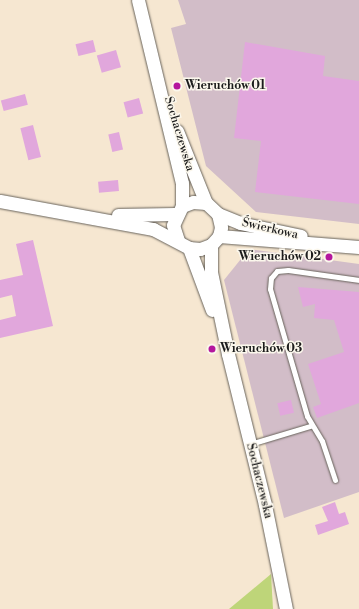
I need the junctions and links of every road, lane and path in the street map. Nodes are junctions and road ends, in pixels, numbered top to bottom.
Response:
1 (138, 0) edge
2 (154, 63) junction
3 (0, 201) edge
4 (206, 203) junction
5 (179, 210) junction
6 (78, 212) junction
7 (218, 214) junction
8 (178, 240) junction
9 (215, 241) junction
10 (323, 242) junction
11 (359, 247) edge
12 (189, 248) junction
13 (359, 280) edge
14 (228, 354) junction
15 (310, 426) junction
16 (250, 444) junction
17 (335, 480) dead end
18 (286, 609) edge

1 - 2 street, Sochaczewska
2 - 4 street, Sochaczewska
2 - 5 street, Sochaczewska
3 - 6 street
4 - 5 street
4 - 7 street
5 - 6 street
5 - 8 street
6 - 8 street
7 - 9 street
7 - 10 street, Świerkowa
8 - 12 street
9 - 10 street, Świerkowa
9 - 12 street
9 - 14 street, Sochaczewska
10 - 11 street, Świerkowa
12 - 14 street, Sochaczewska
13 - 15 lane
14 - 16 street, Sochaczewska
15 - 16 lane
15 - 17 lane
16 - 18 street, Sochaczewska

